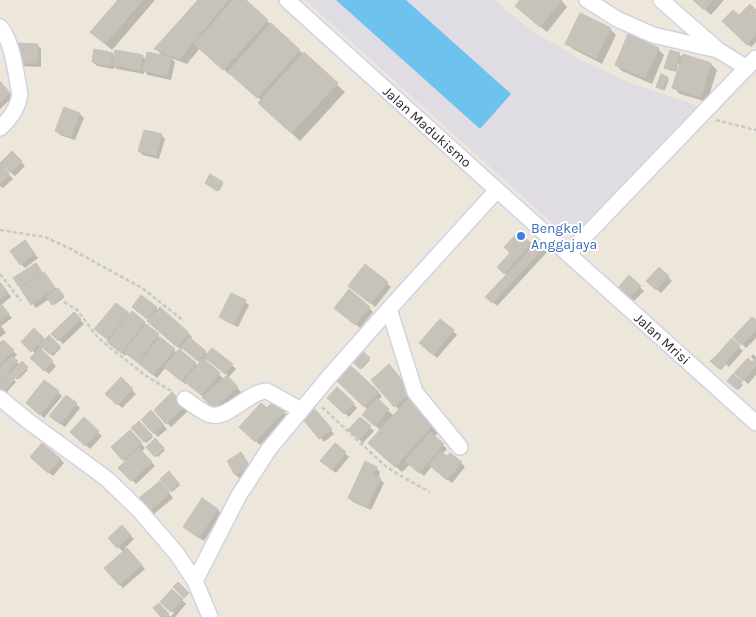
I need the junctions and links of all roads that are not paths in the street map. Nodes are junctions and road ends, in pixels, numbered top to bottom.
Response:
1 (287, 0) edge
2 (588, 0) edge
3 (661, 0) edge
4 (0, 27) edge
5 (718, 50) junction
6 (751, 63) edge
7 (0, 128) edge
8 (496, 190) junction
9 (568, 254) junction
10 (389, 308) junction
11 (0, 398) edge
12 (185, 399) road end
13 (301, 410) junction
14 (756, 423) edge
15 (460, 448) dead end
16 (195, 581) junction
17 (210, 617) edge

1 - 8 street, Jalan Madukismo
2 - 5 street
3 - 5 street
4 - 7 street
5 - 6 street
6 - 9 street
8 - 9 street, Jalan Madukismo
8 - 10 street
9 - 14 street, Jalan Mrisi
10 - 13 street
10 - 15 street
11 - 16 street
12 - 13 street
13 - 16 street
16 - 17 street

